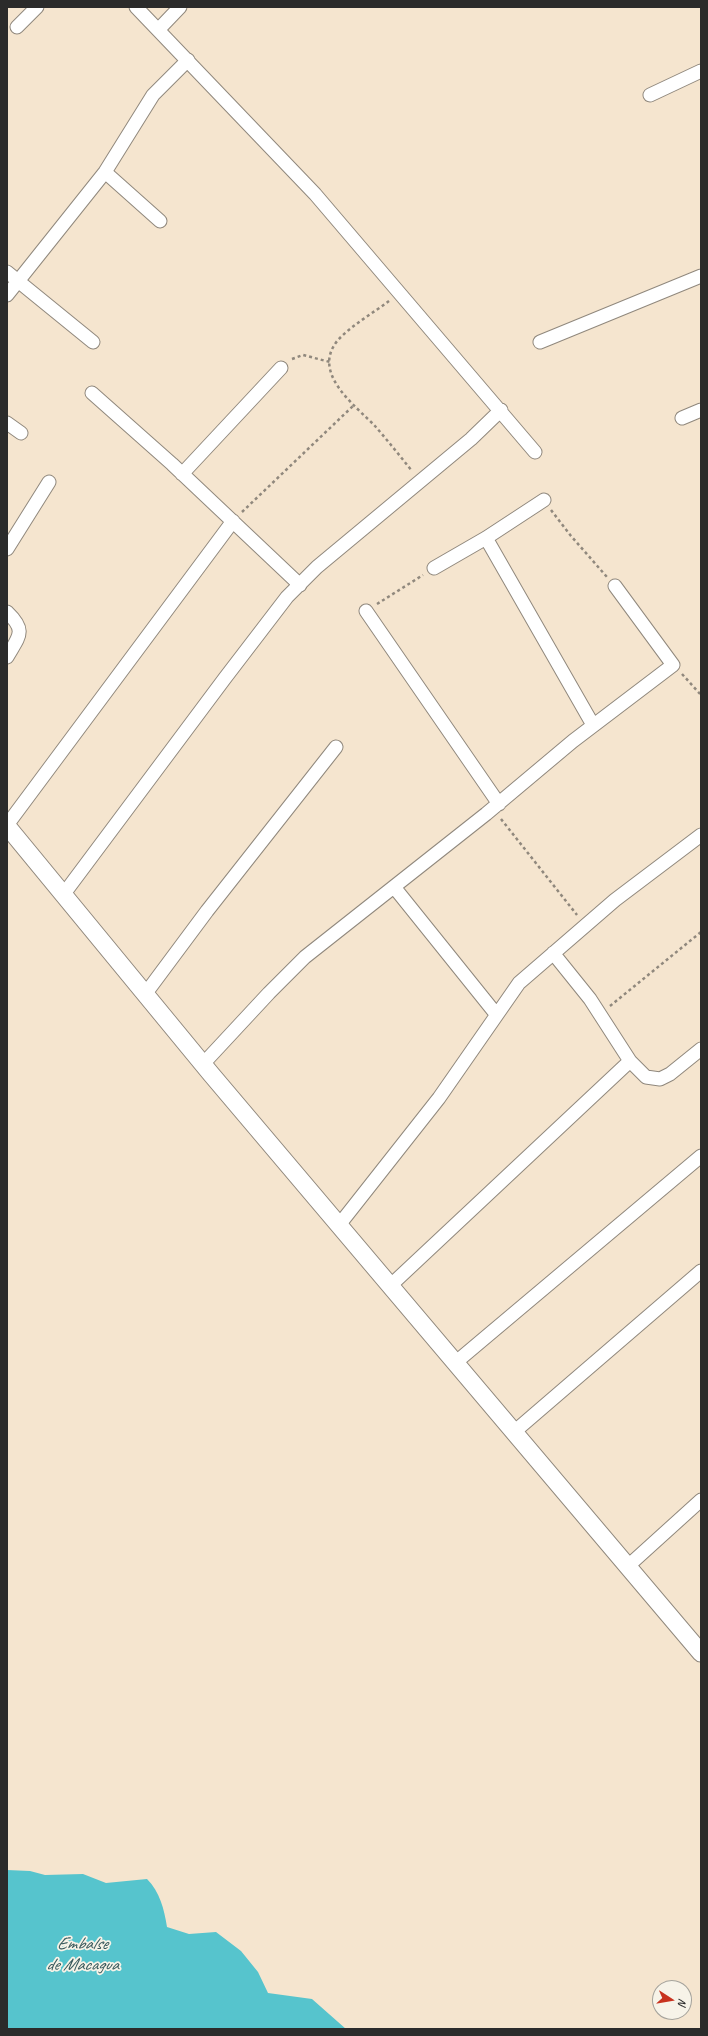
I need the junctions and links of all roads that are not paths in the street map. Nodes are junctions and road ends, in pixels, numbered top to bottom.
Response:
1 (37, 7) edge
2 (136, 7) edge
3 (180, 7) edge
4 (16, 27) dead end
5 (158, 30) junction
6 (188, 60) junction
7 (701, 71) edge
8 (650, 95) dead end
9 (105, 172) junction
10 (160, 221) dead end
11 (7, 272) edge
12 (701, 276) edge
13 (18, 281) junction
14 (7, 295) edge
15 (93, 342) dead end
16 (540, 342) dead end
17 (281, 368) road end
18 (92, 393) dead end
19 (501, 410) junction
20 (701, 410) edge
21 (682, 418) dead end
22 (7, 423) edge
23 (21, 433) dead end
24 (535, 452) dead end
25 (182, 474) junction
26 (49, 482) dead end
27 (544, 500) road end
28 (233, 522) junction
29 (486, 538) junction
30 (7, 550) edge
31 (434, 568) road end
32 (300, 585) junction
33 (615, 586) road end
34 (366, 611) road end
35 (7, 612) edge
36 (7, 657) edge
37 (593, 725) junction
38 (336, 747) dead end
39 (496, 806) junction
40 (7, 826) edge
41 (701, 835) edge
42 (394, 887) junction
43 (63, 895) junction
44 (553, 953) junction
45 (146, 993) junction
46 (496, 1014) junction
47 (701, 1049) edge
48 (630, 1061) junction
49 (203, 1064) junction
50 (701, 1156) edge
51 (339, 1225) junction
52 (701, 1271) edge
53 (390, 1286) junction
54 (455, 1363) junction
55 (514, 1432) junction
56 (701, 1500) edge
57 (627, 1567) junction
58 (701, 1653) edge

1 - 4 street
2 - 5 street
3 - 5 street
5 - 6 street
6 - 9 street
6 - 19 street
7 - 8 street
9 - 10 street
9 - 13 street
11 - 13 street
12 - 16 street
13 - 14 street
13 - 15 street
17 - 25 street
18 - 25 street
19 - 24 street
19 - 32 street
20 - 21 street
22 - 23 street
25 - 28 street
26 - 30 street
27 - 29 street
28 - 32 street
28 - 40 street
29 - 31 street
29 - 37 street
32 - 43 street
33 - 37 street
34 - 39 street
35 - 36 street
37 - 39 street
38 - 45 street
39 - 42 street
40 - 43 street
41 - 44 street
42 - 46 street
42 - 49 street
43 - 45 street
44 - 46 street
44 - 48 street
45 - 49 street
46 - 51 street
47 - 48 street
48 - 53 street
49 - 51 street
50 - 54 street
51 - 53 street
52 - 55 street
53 - 54 street
54 - 55 street
55 - 57 street
56 - 57 street
57 - 58 street

